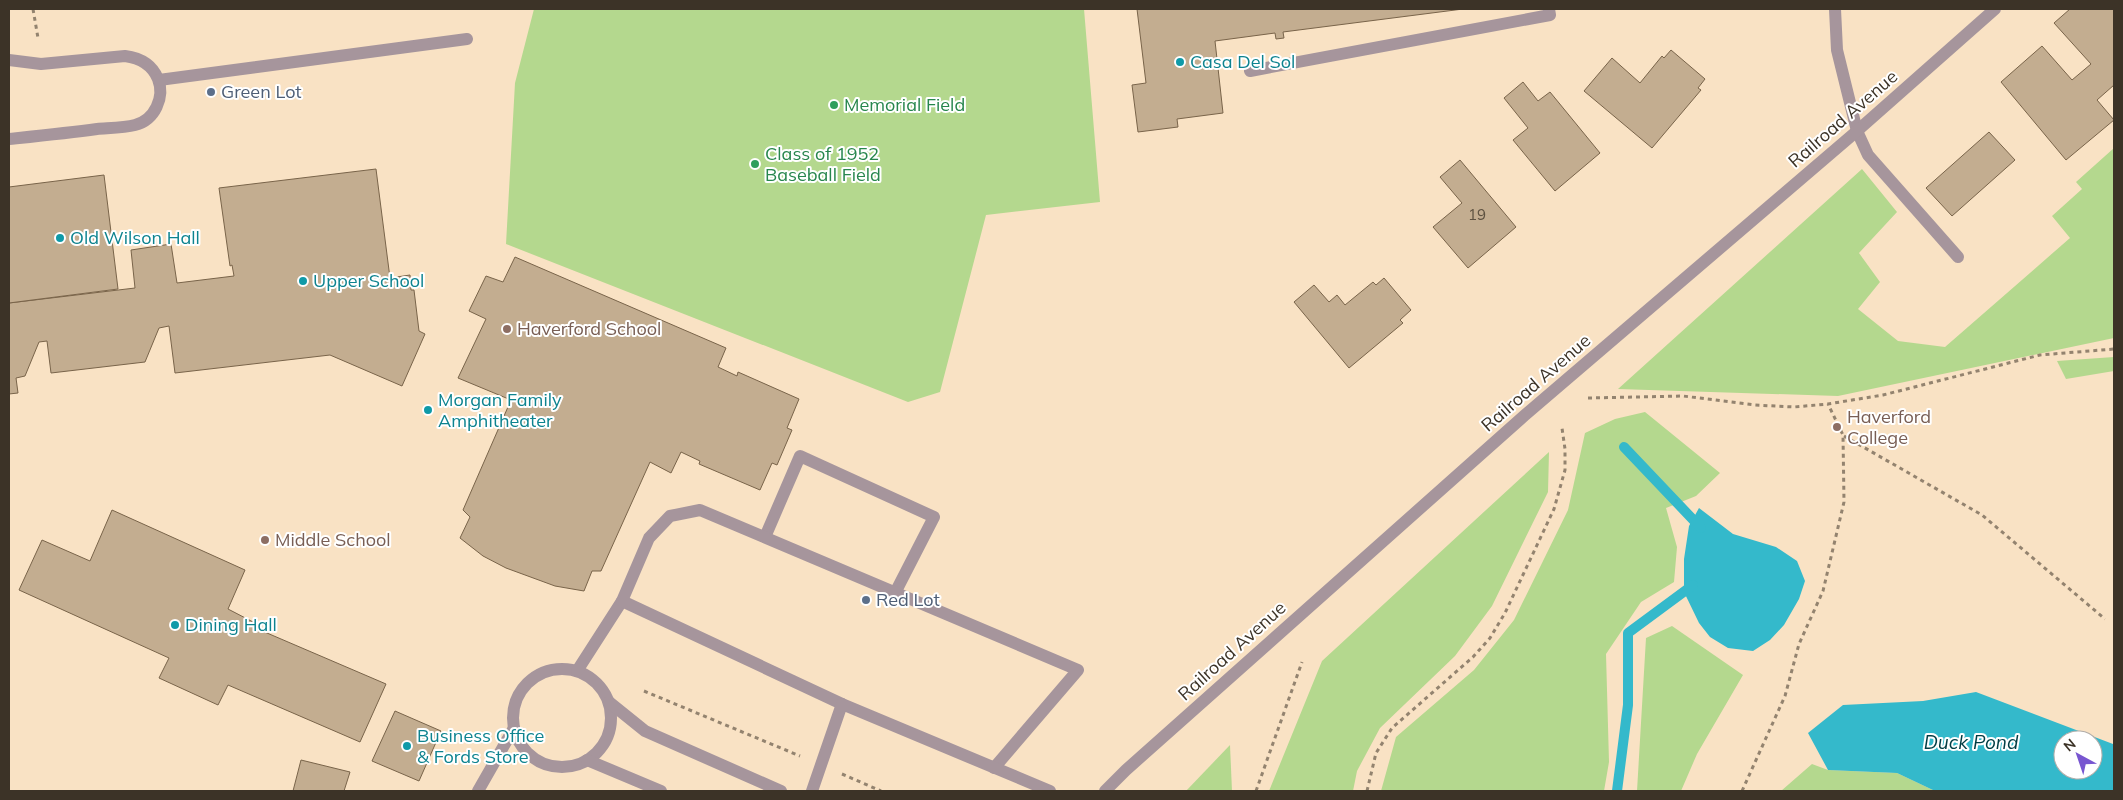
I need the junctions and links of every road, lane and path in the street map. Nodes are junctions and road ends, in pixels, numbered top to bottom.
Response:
1 (33, 9) edge
2 (1549, 9) edge
3 (1835, 9) edge
4 (1995, 9) edge
5 (467, 39) dead end
6 (38, 41) dead end
7 (9, 60) edge
8 (1250, 71) dead end
9 (159, 80) junction
10 (1856, 131) junction
11 (9, 139) edge
12 (1958, 257) dead end
13 (2114, 349) edge
14 (1588, 398) dead end
15 (1828, 404) junction
16 (1562, 428) dead end
17 (1843, 435) junction
18 (765, 537) junction
19 (895, 593) junction
20 (622, 601) junction
21 (2105, 619) dead end
22 (1302, 662) dead end
23 (577, 671) junction
24 (644, 691) dead end
25 (609, 702) junction
26 (842, 704) junction
27 (514, 728) junction
28 (587, 760) junction
29 (821, 765) junction
30 (994, 768) junction
31 (478, 791) edge
32 (661, 791) edge
33 (780, 791) edge
34 (812, 791) edge
35 (881, 791) edge
36 (1050, 791) edge
37 (1105, 791) edge
38 (1256, 791) edge
39 (1367, 791) edge
40 (1742, 791) edge

1 - 6 path
2 - 8 street
3 - 10 street
4 - 10 street, Railroad Avenue
5 - 9 street
7 - 9 street
9 - 11 street
10 - 12 street
10 - 37 street, Railroad Avenue
13 - 15 path
14 - 15 path
15 - 17 path
16 - 39 path
17 - 21 path
17 - 40 path
18 - 19 street
18 - 19 street
18 - 20 street
19 - 30 street
20 - 23 street
20 - 26 street
22 - 38 path
23 - 25 street
23 - 27 street
24 - 29 path
25 - 28 street
25 - 33 street
26 - 29 street
26 - 30 street
27 - 28 street
27 - 31 street
28 - 32 street
29 - 34 street
29 - 35 path
30 - 36 street

